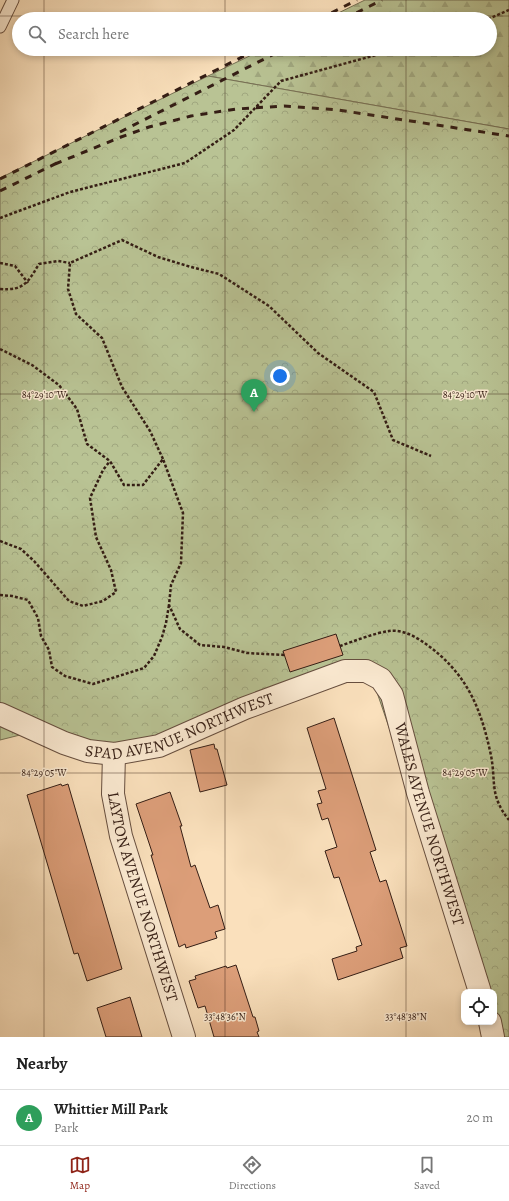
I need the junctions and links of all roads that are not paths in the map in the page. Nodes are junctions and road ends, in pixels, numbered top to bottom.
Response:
1 (13, 0) edge
2 (0, 27) edge
3 (360, 671) joint
4 (0, 714) edge
5 (114, 754) junction
6 (479, 989) edge
7 (491, 1025) edge
8 (184, 1037) edge
9 (493, 1037) edge

1 - 2 lane
3 - 5 street, SPAD AVENUE NORTHWEST
3 - 6 street, WALES AVENUE NORTHWEST
4 - 5 street, SPAD AVENUE NORTHWEST
5 - 8 street, LAYTON AVENUE NORTHWEST
7 - 9 street

